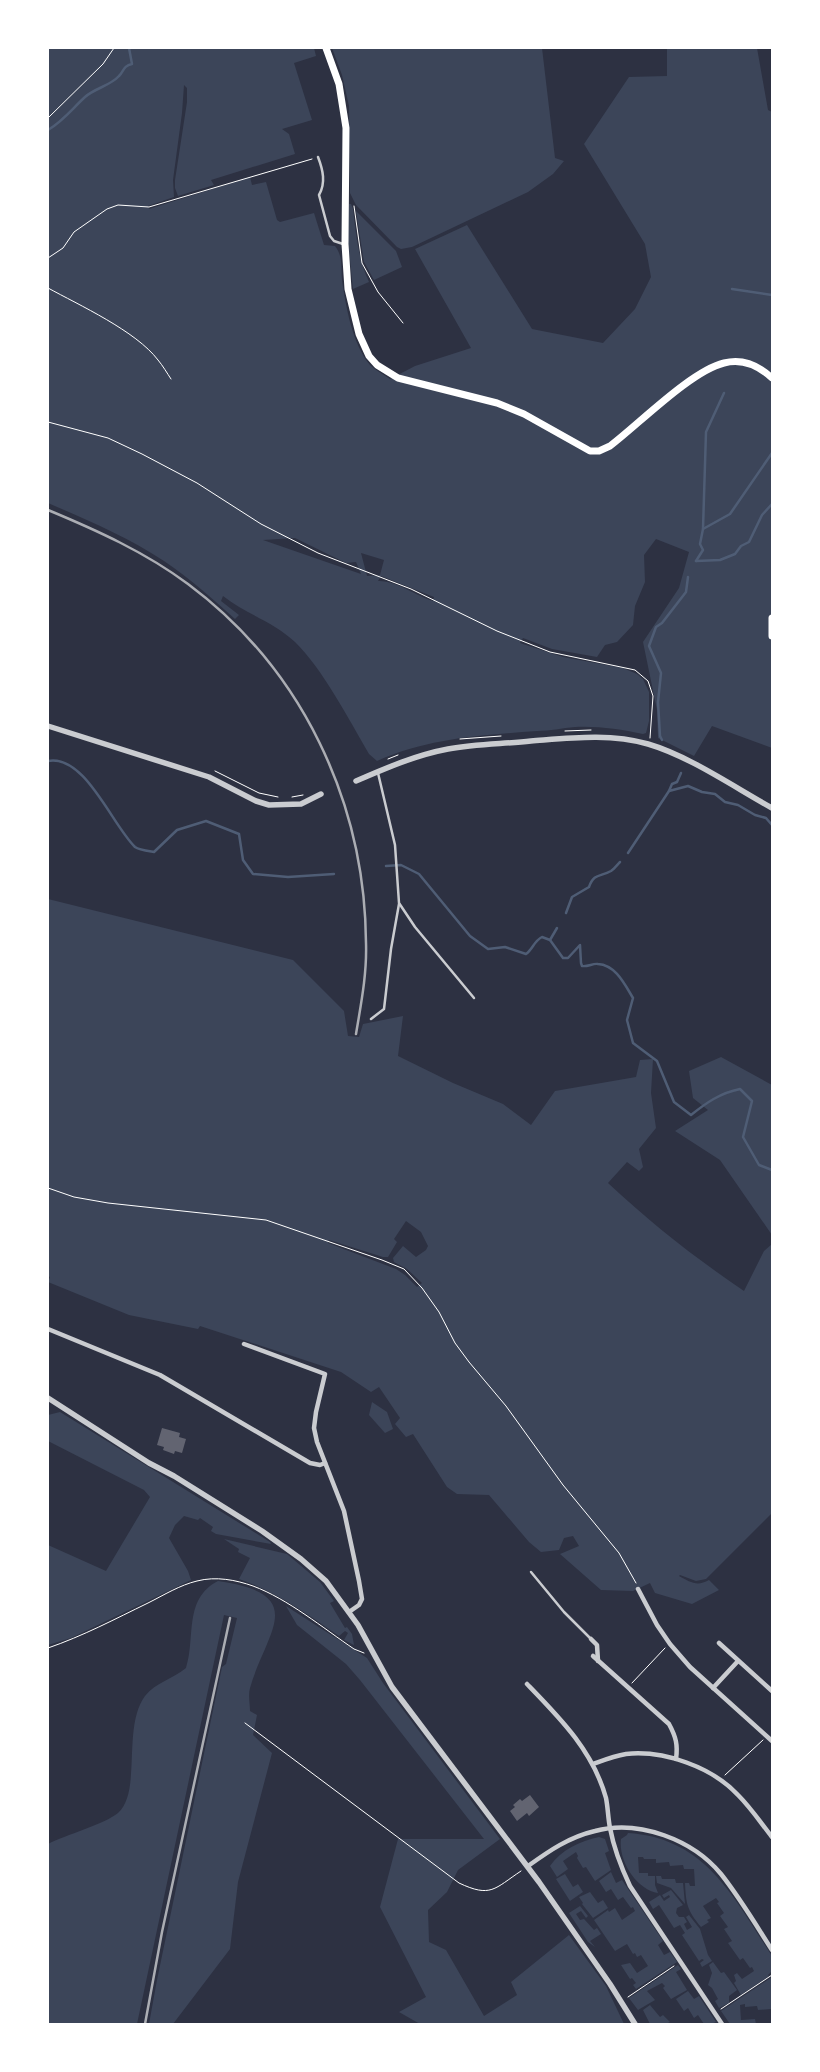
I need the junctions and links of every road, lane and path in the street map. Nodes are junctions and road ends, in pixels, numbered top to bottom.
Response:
1 (114, 48) edge
2 (326, 48) edge
3 (48, 118) edge
4 (318, 157) joint
5 (354, 206) dead end
6 (345, 244) junction
7 (48, 258) edge
8 (48, 288) edge
9 (403, 323) dead end
10 (772, 378) edge
11 (171, 379) dead end
12 (48, 422) edge
13 (772, 618) edge
14 (772, 636) edge
15 (48, 726) edge
16 (650, 739) dead end
17 (378, 772) junction
18 (356, 781) dead end
19 (321, 794) dead end
20 (772, 808) edge
21 (399, 903) junction
22 (474, 998) dead end
23 (371, 1019) dead end
24 (48, 1188) edge
25 (48, 1329) edge
26 (244, 1344) dead end
27 (48, 1398) edge
28 (325, 1463) junction
29 (530, 1572) dead end
30 (638, 1588) joint
31 (350, 1612) junction
32 (591, 1639) joint
33 (719, 1643) dead end
34 (48, 1648) edge
35 (664, 1649) dead end
36 (372, 1651) junction
37 (593, 1656) dead end
38 (598, 1661) junction
39 (738, 1661) junction
40 (526, 1684) dead end
41 (632, 1684) dead end
42 (713, 1688) junction
43 (772, 1690) edge
44 (245, 1723) dead end
45 (767, 1736) junction
46 (772, 1741) edge
47 (676, 1759) junction
48 (593, 1764) junction
49 (719, 1780) junction
50 (610, 1827) junction
51 (772, 1837) edge
52 (528, 1866) junction
53 (772, 1950) edge
54 (672, 1967) dead end
55 (772, 1976) edge
56 (627, 1998) dead end
57 (720, 2010) dead end
58 (635, 2024) edge
59 (722, 2024) edge

1 - 3 path
2 - 6 main road
4 - 6 lane
4 - 7 path
5 - 9 path
6 - 10 main road
8 - 11 path
12 - 16 path
13 - 14 main road
15 - 19 street
17 - 18 street
17 - 20 street
17 - 21 lane
21 - 22 lane
21 - 23 lane
24 - 30 path
25 - 28 street
26 - 28 street
27 - 31 street
28 - 31 street
29 - 32 lane
30 - 42 street
31 - 36 street
32 - 38 street
33 - 39 street
34 - 36 path
35 - 41 path
36 - 52 street
37 - 38 street
38 - 47 street
39 - 42 street
39 - 43 street
40 - 48 street
42 - 45 street
44 - 52 path
45 - 46 street
45 - 49 path
47 - 48 street
47 - 49 street
48 - 50 street
49 - 51 street
50 - 52 street
50 - 53 street
50 - 59 street
52 - 58 street
54 - 56 path
55 - 57 path

